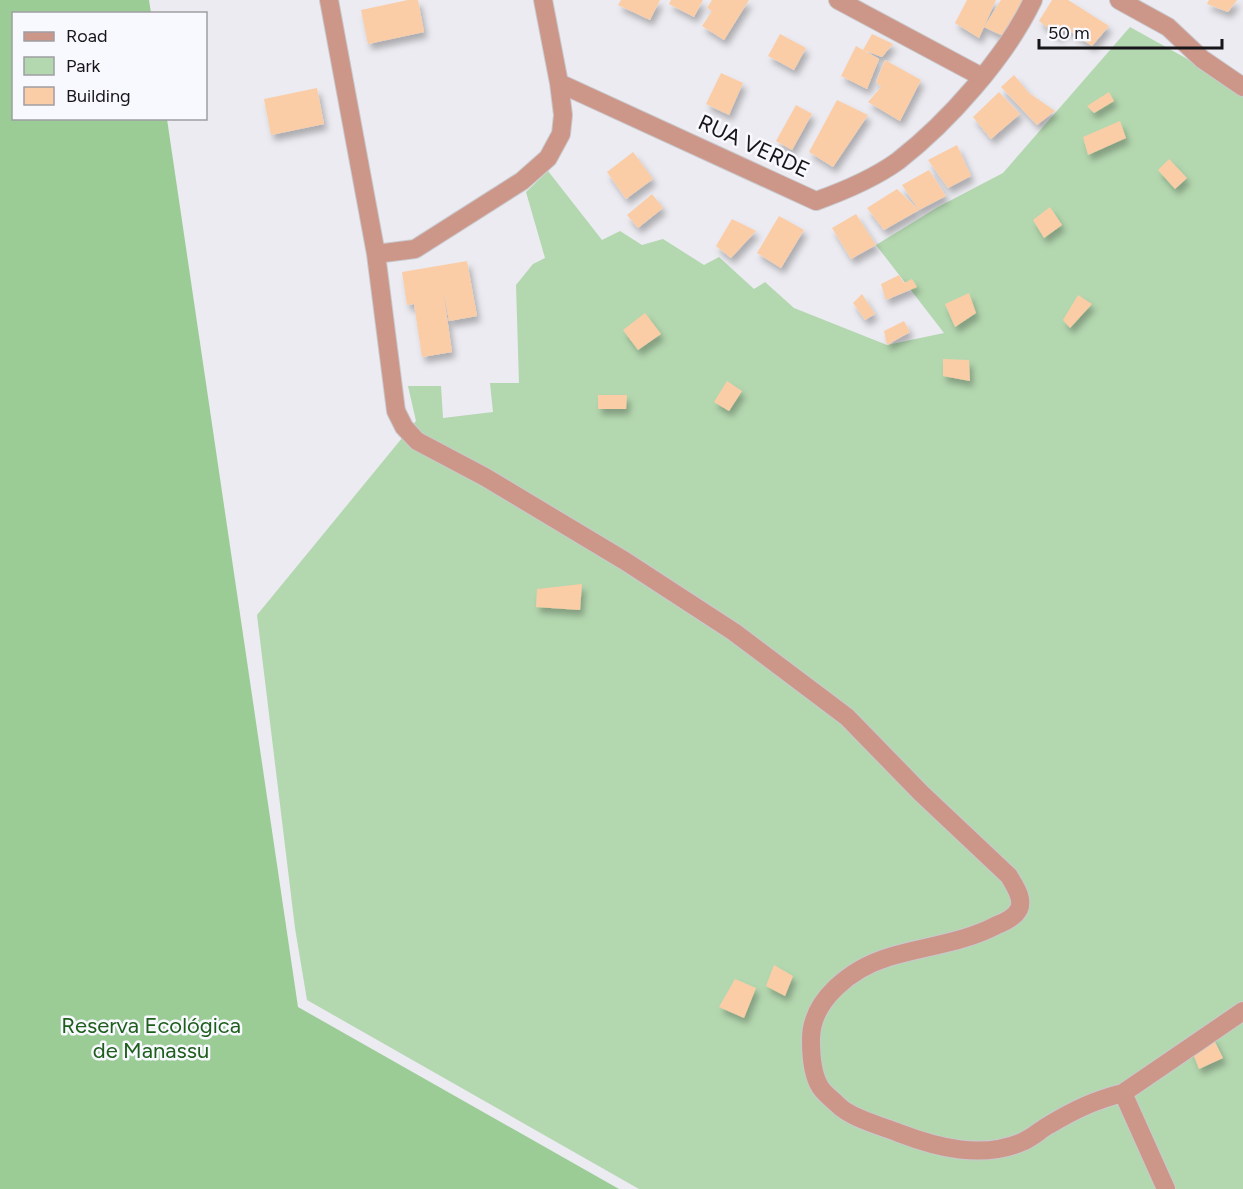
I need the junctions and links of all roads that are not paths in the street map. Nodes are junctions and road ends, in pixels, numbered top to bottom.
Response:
1 (330, 0) edge
2 (543, 0) edge
3 (838, 0) edge
4 (1033, 0) edge
5 (1119, 0) edge
6 (982, 77) junction
7 (559, 83) junction
8 (1243, 87) edge
9 (376, 254) junction
10 (1243, 1011) edge
11 (1123, 1093) junction
12 (1166, 1189) edge

1 - 9 street
2 - 7 street
3 - 6 street
4 - 6 street, RUA VERDE
5 - 8 street
6 - 7 street, RUA VERDE
7 - 9 street
9 - 11 street
10 - 11 street
11 - 12 street

